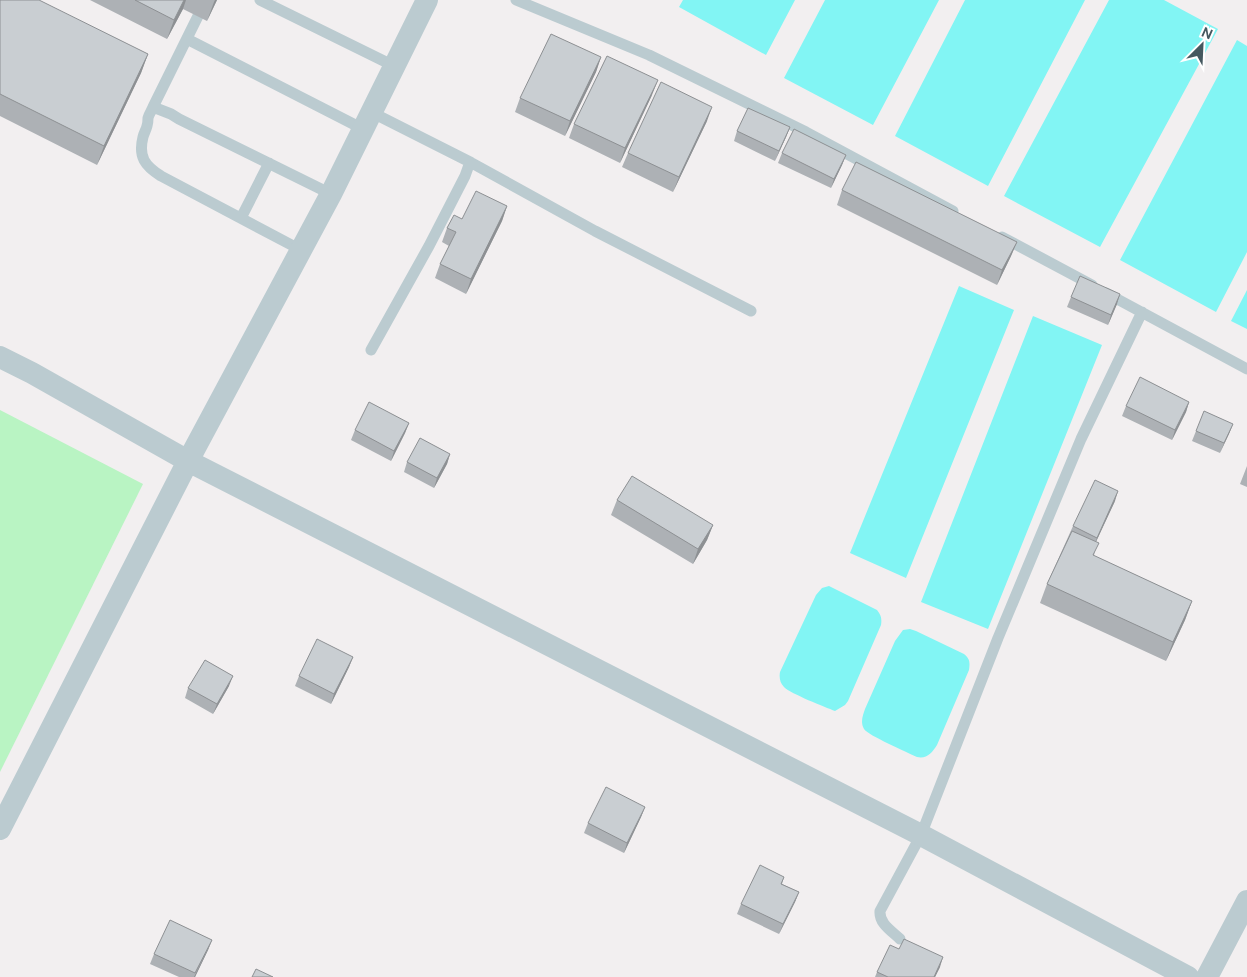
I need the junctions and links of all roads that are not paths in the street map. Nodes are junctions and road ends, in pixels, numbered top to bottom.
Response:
1 (260, 0) edge
2 (427, 0) edge
3 (516, 0) edge
4 (198, 16) dead end
5 (187, 39) junction
6 (394, 66) junction
7 (153, 107) junction
8 (367, 121) junction
9 (470, 162) junction
10 (269, 163) junction
11 (330, 194) junction
12 (962, 215) edge
13 (240, 218) junction
14 (996, 234) edge
15 (301, 250) junction
16 (751, 311) dead end
17 (1142, 312) junction
18 (371, 350) dead end
19 (0, 357) edge
20 (1247, 369) edge
21 (188, 461) junction
22 (0, 829) edge
23 (921, 835) junction
24 (1247, 901) edge
25 (900, 939) dead end
26 (1188, 977) edge
27 (1207, 977) edge

1 - 6 lane
2 - 6 street
3 - 12 lane
4 - 5 lane
5 - 7 lane
5 - 8 lane
6 - 8 street
7 - 10 lane
7 - 13 lane
8 - 9 lane
8 - 11 street
9 - 16 lane
9 - 18 lane
10 - 11 lane
10 - 13 lane
11 - 15 street
13 - 15 lane
14 - 17 lane
15 - 21 street
17 - 20 lane
17 - 23 lane
19 - 21 street
21 - 22 street
21 - 23 street
23 - 25 lane
23 - 26 street
24 - 27 street

